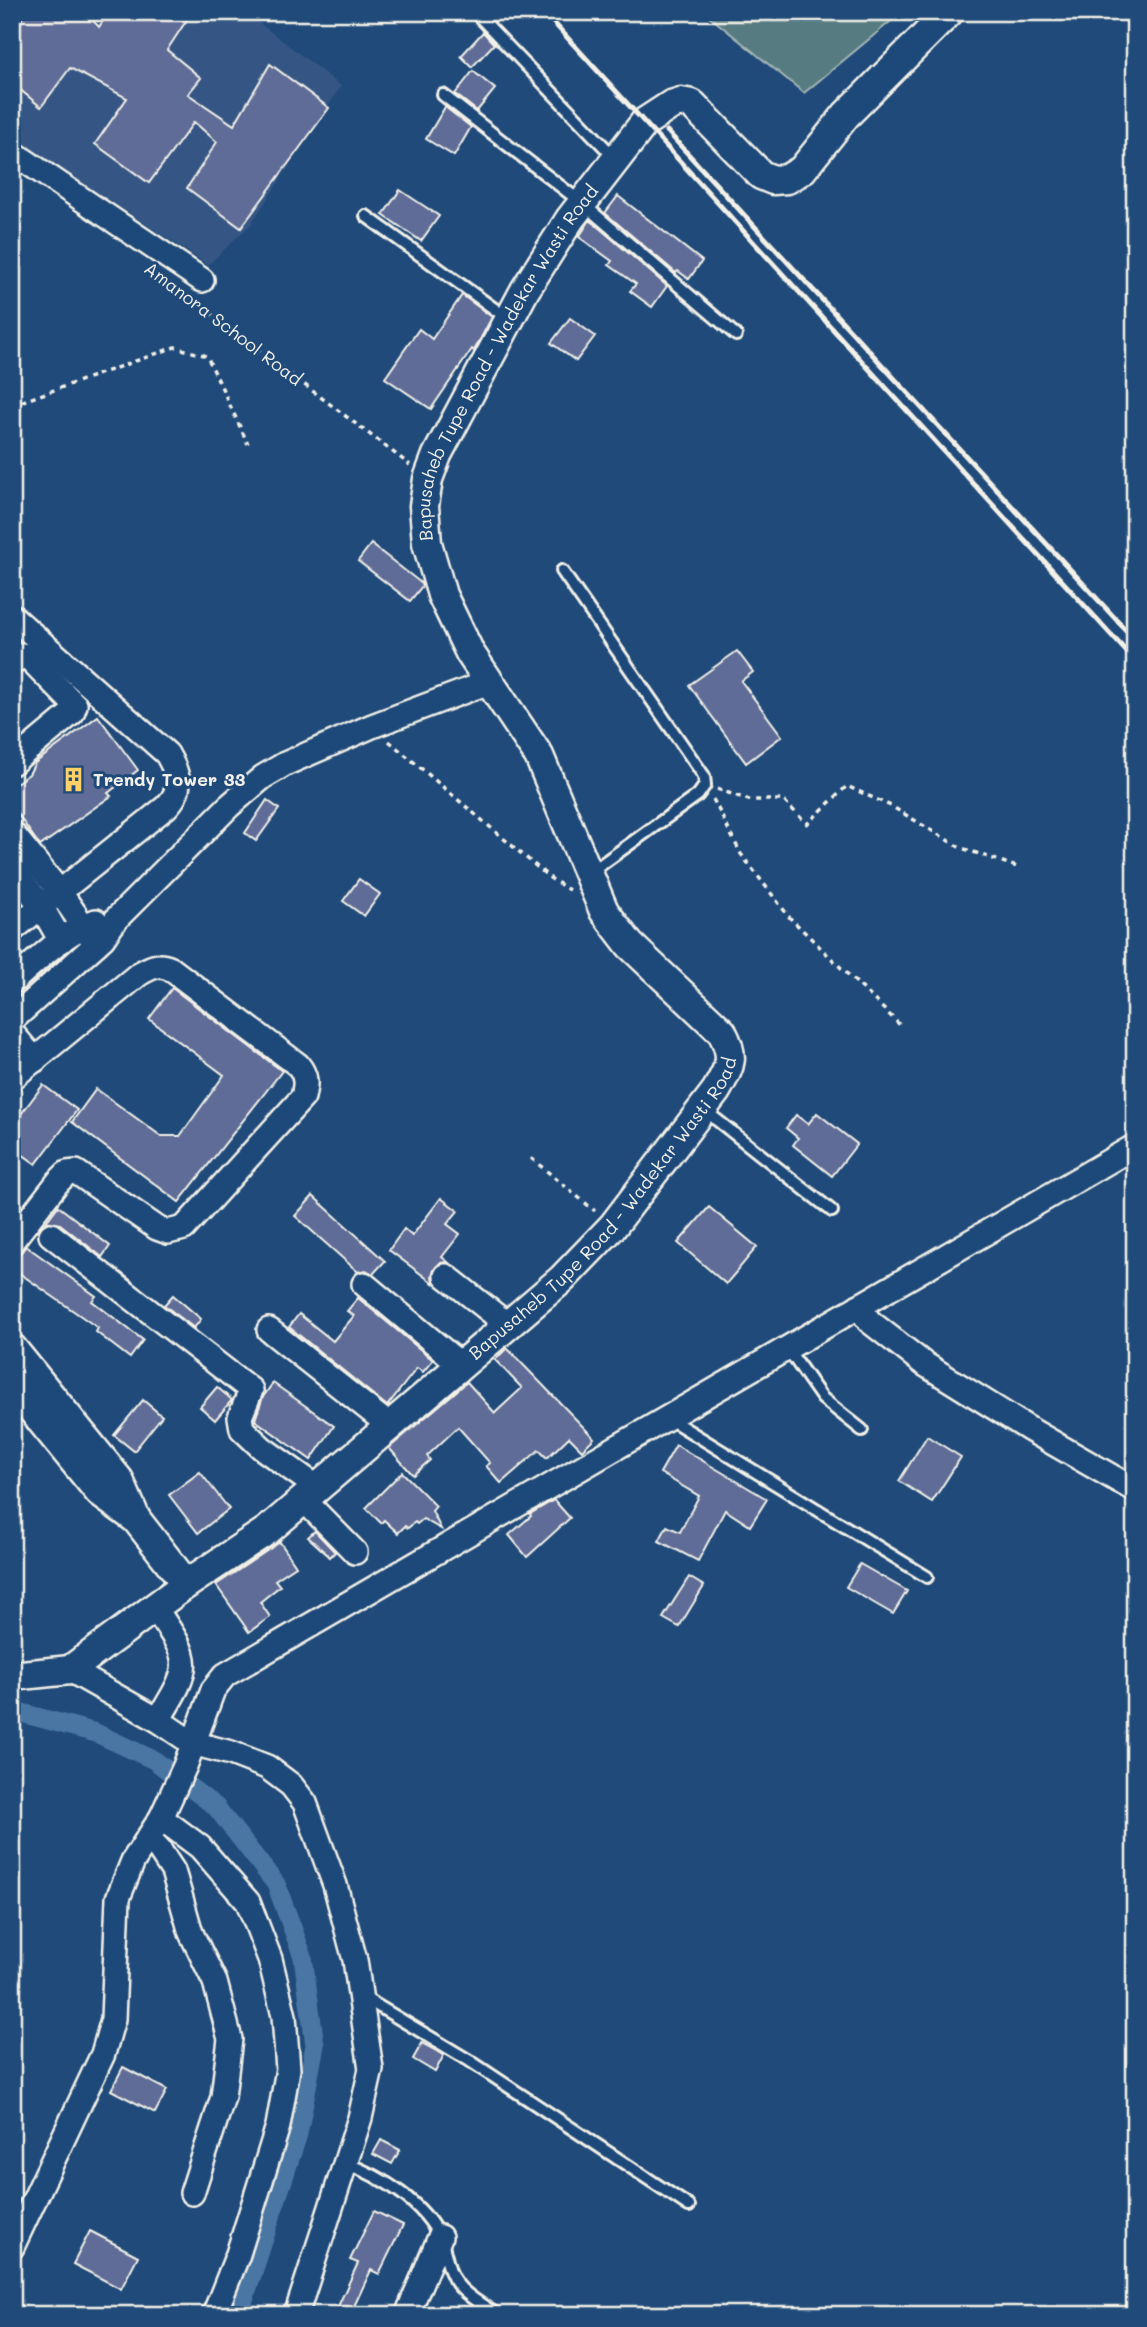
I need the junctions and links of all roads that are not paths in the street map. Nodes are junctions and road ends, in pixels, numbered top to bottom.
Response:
1 (475, 12) edge
2 (949, 12) edge
3 (443, 95) dead end
4 (12, 152) edge
5 (616, 159) junction
6 (582, 203) junction
7 (366, 216) dead end
8 (196, 289) road end
9 (509, 320) junction
10 (736, 335) dead end
11 (562, 571) dead end
12 (12, 616) edge
13 (12, 663) edge
14 (489, 682) junction
15 (12, 763) edge
16 (12, 834) edge
17 (12, 868) edge
18 (580, 883) junction
19 (59, 891) junction
20 (41, 906) junction
21 (12, 930) edge
22 (90, 935) junction
23 (61, 941) junction
24 (12, 982) edge
25 (12, 1020) edge
26 (12, 1033) edge
27 (35, 1060) junction
28 (12, 1078) edge
29 (703, 1109) junction
30 (1135, 1146) edge
31 (832, 1211) dead end
32 (51, 1235) dead end
33 (12, 1241) edge
34 (446, 1276) dead end
35 (364, 1284) dead end
36 (859, 1306) junction
37 (508, 1325) junction
38 (269, 1330) dead end
39 (788, 1348) junction
40 (461, 1365) junction
41 (16, 1371) edge
42 (668, 1418) junction
43 (390, 1426) junction
44 (862, 1430) dead end
45 (1135, 1490) edge
46 (311, 1494) junction
47 (355, 1552) dead end
48 (927, 1577) dead end
49 (185, 1585) junction
50 (155, 1608) junction
51 (70, 1670) junction
52 (12, 1676) edge
53 (159, 1720) junction
54 (192, 1742) junction
55 (161, 1818) junction
56 (148, 1838) junction
57 (361, 1996) junction
58 (345, 2163) junction
59 (192, 2193) dead end
60 (689, 2206) dead end
61 (440, 2237) junction
62 (12, 2248) edge
63 (214, 2315) edge
64 (296, 2315) edge
65 (407, 2315) edge
66 (497, 2315) edge

1 - 5 lane
2 - 5 street, Bapusaheb Tupe Road - Wadekar Wasti Road
3 - 6 lane
4 - 8 street, Amanora School Road
5 - 6 street, Bapusaheb Tupe Road - Wadekar Wasti Road
6 - 9 street, Bapusaheb Tupe Road - Wadekar Wasti Road
6 - 10 lane
7 - 9 lane
9 - 14 street, Bapusaheb Tupe Road - Wadekar Wasti Road
11 - 18 lane
12 - 19 street
13 - 15 street
14 - 18 street, Bapusaheb Tupe Road - Wadekar Wasti Road
14 - 22 street
16 - 19 street
17 - 20 street
18 - 29 street, Bapusaheb Tupe Road - Wadekar Wasti Road
19 - 20 street
19 - 22 street
20 - 21 street
20 - 23 street
22 - 23 street
22 - 25 street
23 - 24 street
26 - 27 street
27 - 28 street
27 - 33 street
29 - 31 lane
29 - 37 street, Bapusaheb Tupe Road - Wadekar Wasti Road
30 - 36 street
32 - 46 street
34 - 37 street
35 - 40 street
36 - 39 street
36 - 45 street
37 - 40 street, Bapusaheb Tupe Road - Wadekar Wasti Road
38 - 43 street
39 - 42 street
39 - 44 lane
40 - 43 street, Bapusaheb Tupe Road - Wadekar Wasti Road
41 - 49 street
42 - 48 lane
42 - 54 street
43 - 46 street, Bapusaheb Tupe Road - Wadekar Wasti Road
46 - 47 street
46 - 49 street, Bapusaheb Tupe Road - Wadekar Wasti Road
49 - 50 street, Bapusaheb Tupe Road - Wadekar Wasti Road
50 - 51 street, Bapusaheb Tupe Road - Wadekar Wasti Road
50 - 53 street
51 - 52 street
51 - 53 street
53 - 54 street
54 - 55 street
54 - 57 street
55 - 56 street
55 - 63 street
56 - 59 street
56 - 62 street
57 - 58 street
57 - 60 lane
58 - 61 lane
58 - 64 street
61 - 65 street
61 - 66 lane

